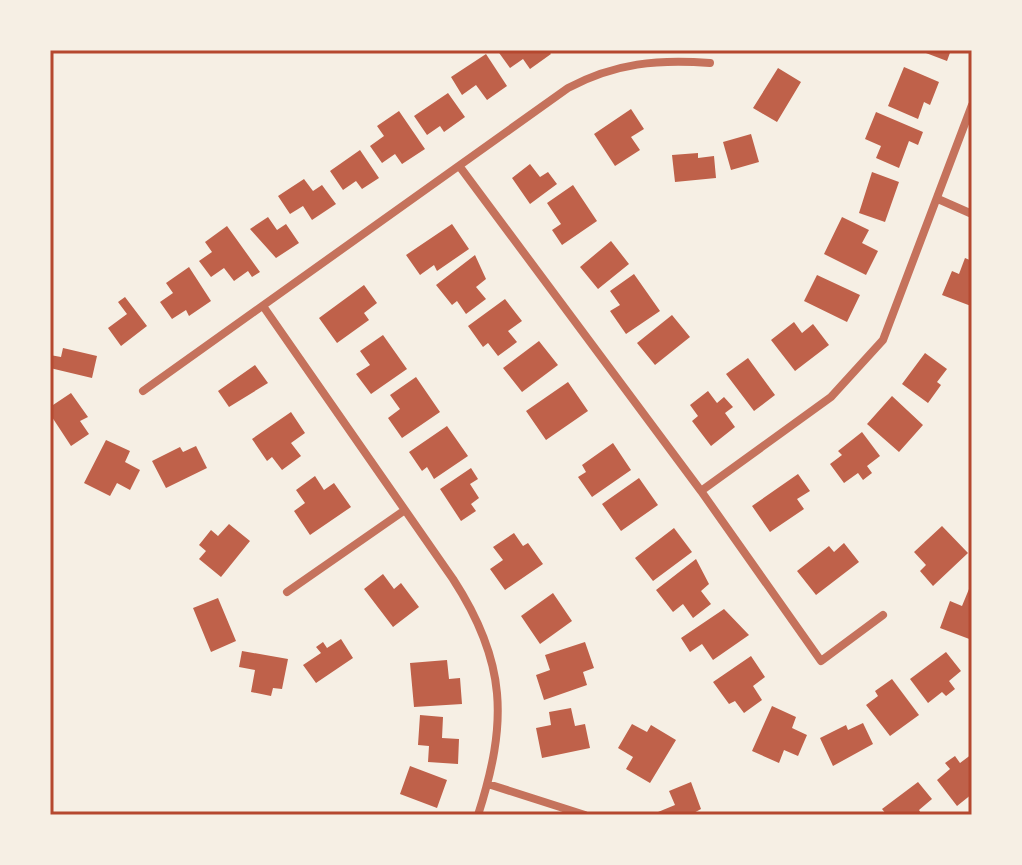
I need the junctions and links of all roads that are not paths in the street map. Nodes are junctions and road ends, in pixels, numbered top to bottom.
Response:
1 (710, 63) dead end
2 (972, 105) edge
3 (460, 167) junction
4 (938, 199) junction
5 (972, 214) edge
6 (263, 306) junction
7 (143, 391) dead end
8 (701, 491) junction
9 (405, 510) junction
10 (287, 592) dead end
11 (883, 615) dead end
12 (488, 784) junction
13 (478, 815) edge
14 (585, 815) edge

1 - 3 street
2 - 4 street
3 - 6 street
3 - 8 street
4 - 5 street
4 - 8 street
6 - 7 street
6 - 9 street
8 - 11 street
9 - 10 street
9 - 12 street
12 - 13 street
12 - 14 street

